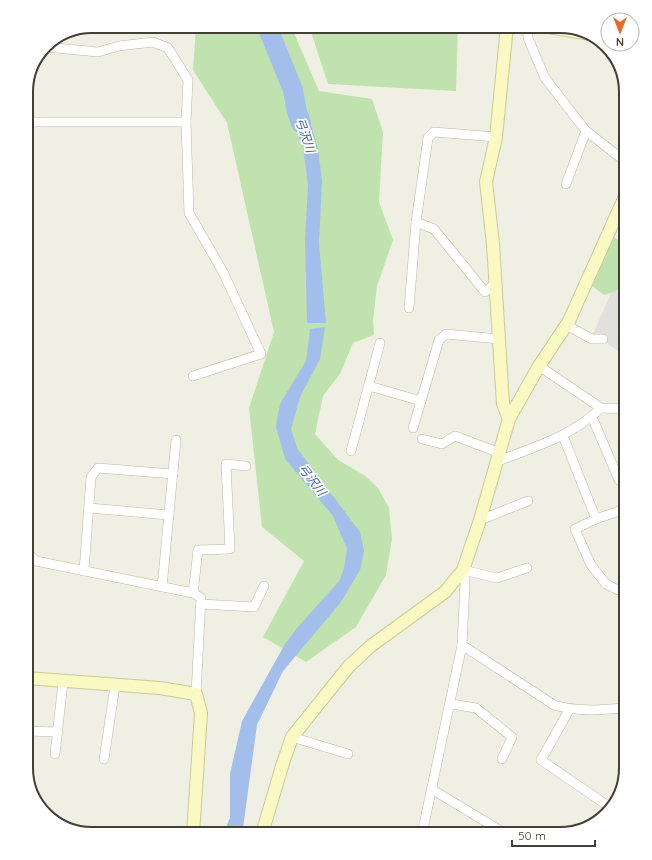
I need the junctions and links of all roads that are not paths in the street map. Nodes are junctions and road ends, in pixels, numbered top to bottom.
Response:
1 (506, 33) edge
2 (528, 33) edge
3 (53, 48) edge
4 (33, 122) edge
5 (186, 122) junction
6 (586, 131) junction
7 (496, 137) junction
8 (619, 157) edge
9 (566, 184) dead end
10 (619, 209) edge
11 (416, 222) junction
12 (495, 284) junction
13 (409, 308) dead end
14 (566, 325) junction
15 (499, 339) junction
16 (603, 339) dead end
17 (380, 343) dead end
18 (539, 366) junction
19 (193, 376) dead end
20 (369, 386) junction
21 (421, 401) junction
22 (601, 408) junction
23 (619, 409) edge
24 (592, 417) junction
25 (509, 419) junction
26 (413, 428) dead end
27 (563, 436) junction
28 (422, 439) dead end
29 (176, 440) dead end
30 (351, 451) dead end
31 (499, 457) junction
32 (246, 466) dead end
33 (173, 474) junction
34 (618, 480) dead end
35 (528, 502) dead end
36 (89, 508) junction
37 (619, 511) edge
38 (169, 515) junction
39 (596, 518) junction
40 (480, 520) junction
41 (33, 557) edge
42 (527, 568) dead end
43 (463, 570) junction
44 (84, 571) junction
45 (264, 586) dead end
46 (162, 587) junction
47 (619, 590) edge
48 (193, 593) junction
49 (201, 604) junction
50 (462, 645) junction
51 (33, 679) edge
52 (63, 682) junction
53 (115, 686) junction
54 (196, 694) junction
55 (451, 704) junction
56 (619, 709) edge
57 (569, 710) junction
58 (33, 731) edge
59 (58, 732) junction
60 (292, 737) junction
61 (55, 754) dead end
62 (348, 754) dead end
63 (104, 759) dead end
64 (502, 759) dead end
65 (433, 790) junction
66 (606, 805) edge
67 (193, 827) edge
68 (264, 827) edge
69 (424, 827) edge
70 (494, 827) edge

1 - 7 street
2 - 6 street
3 - 5 street
4 - 5 street
5 - 19 street
6 - 8 street
6 - 9 street
7 - 11 street
7 - 12 street
10 - 14 street
11 - 12 street
11 - 13 street
12 - 15 street
14 - 16 street
14 - 18 street
15 - 21 street
15 - 25 street
17 - 20 street
18 - 22 street
18 - 25 street
20 - 21 street
20 - 30 street
21 - 26 street
22 - 23 street
22 - 24 street
24 - 27 street
24 - 34 street
25 - 31 street
27 - 31 street
27 - 39 street
28 - 31 street
29 - 33 street
31 - 40 street
32 - 48 street
33 - 36 street
33 - 38 street
35 - 40 street
36 - 38 street
36 - 44 street
37 - 39 street
38 - 46 street
39 - 47 street
40 - 43 street
41 - 44 street
42 - 43 street
43 - 50 street
43 - 60 street
44 - 46 street
45 - 49 street
46 - 48 street
48 - 49 street
49 - 54 street
50 - 55 street
50 - 57 street
51 - 52 street
52 - 53 street
52 - 59 street
53 - 54 street
53 - 63 street
54 - 67 street
55 - 64 street
55 - 65 street
56 - 57 street
57 - 66 street
58 - 59 street
59 - 61 street
60 - 62 street
60 - 68 street
65 - 69 street
65 - 70 street

